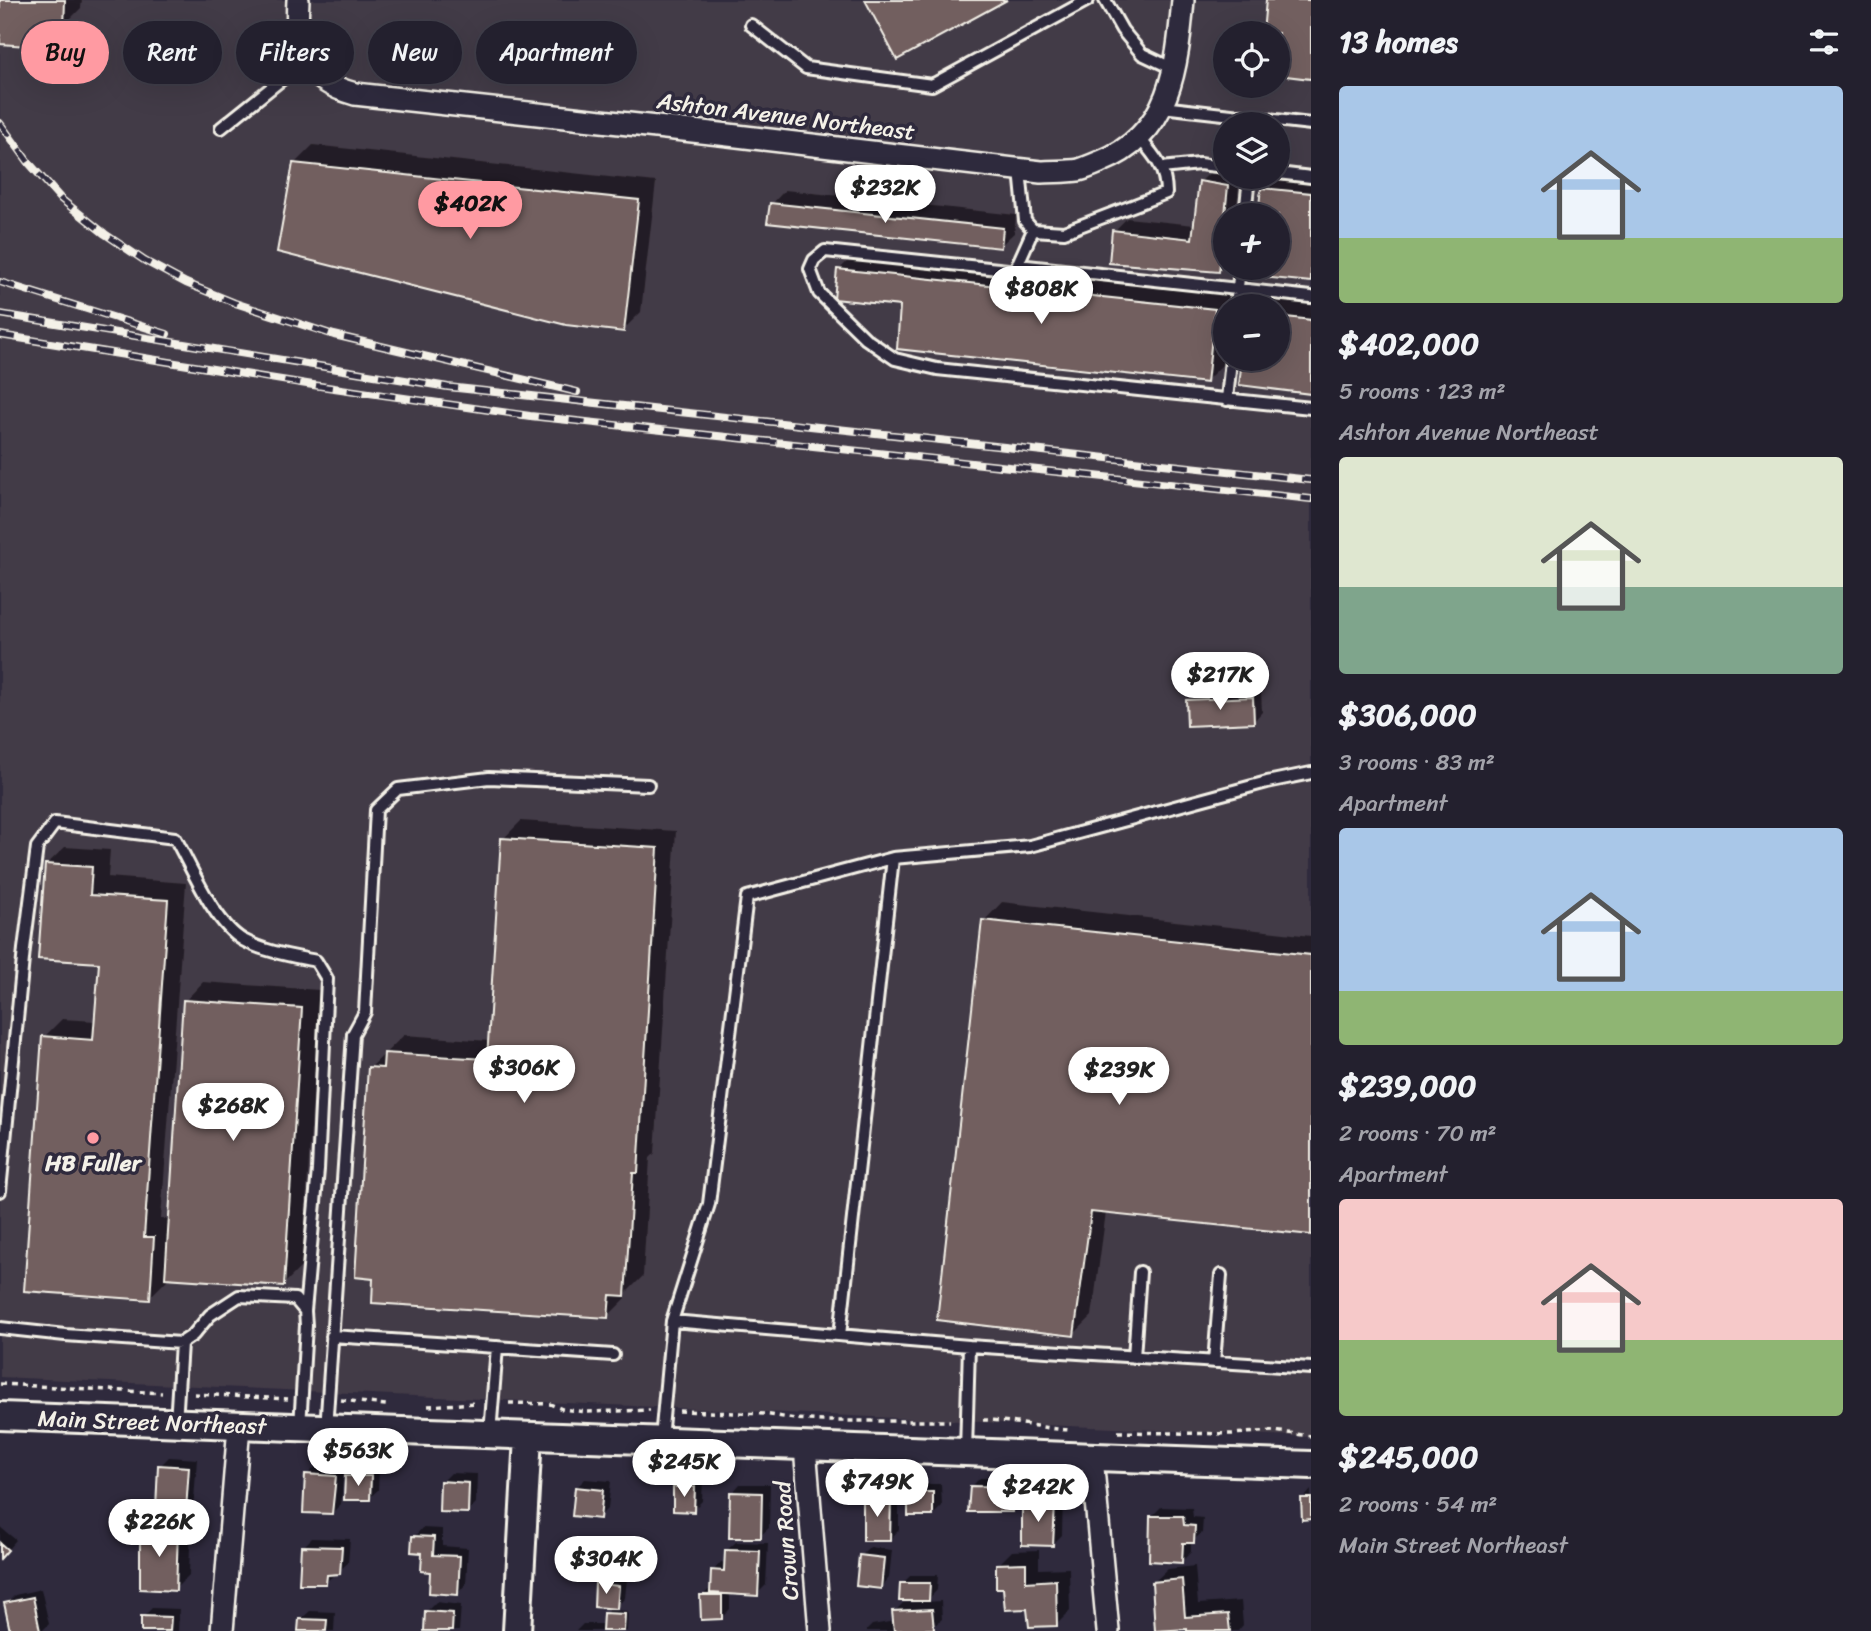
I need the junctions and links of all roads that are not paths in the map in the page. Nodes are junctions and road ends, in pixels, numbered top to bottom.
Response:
1 (298, 0) edge
2 (1088, 0) edge
3 (1105, 0) edge
4 (1184, 0) edge
5 (297, 21) edge
6 (751, 25) dead end
7 (1176, 70) junction
8 (276, 84) edge
9 (327, 84) edge
10 (1162, 107) junction
11 (1311, 124) edge
12 (221, 128) dead end
13 (1140, 139) junction
14 (1213, 166) edge
15 (1162, 168) junction
16 (1020, 170) junction
17 (1290, 174) edge
18 (1311, 177) edge
19 (1033, 230) junction
20 (1018, 265) junction
21 (1239, 280) edge
22 (1238, 289) junction
23 (1237, 294) edge
24 (1311, 297) edge
25 (1230, 371) edge
26 (1227, 400) junction
27 (1311, 408) edge
28 (1311, 772) edge
29 (648, 785) dead end
30 (893, 858) junction
31 (0, 1191) edge
32 (1140, 1272) dead end
33 (1221, 1275) dead end
34 (305, 1311) junction
35 (672, 1321) junction
36 (0, 1328) edge
37 (840, 1335) junction
38 (331, 1336) junction
39 (181, 1343) junction
40 (969, 1346) junction
41 (497, 1347) junction
42 (613, 1354) dead end
43 (1134, 1357) junction
44 (1214, 1362) junction
45 (1311, 1368) edge
46 (0, 1416) edge
47 (176, 1423) junction
48 (239, 1426) junction
49 (300, 1428) junction
50 (326, 1429) junction
51 (489, 1435) junction
52 (528, 1437) junction
53 (661, 1442) junction
54 (805, 1447) junction
55 (966, 1454) junction
56 (1092, 1457) junction
57 (1311, 1465) edge
58 (222, 1631) edge
59 (517, 1631) edge
60 (820, 1631) edge
61 (1108, 1631) edge

1 - 5 street
2 - 6 lane
3 - 7 lane
4 - 7 street
7 - 10 street
8 - 12 lane
9 - 16 street, Ashton Avenue Northeast
10 - 11 lane
10 - 13 street
13 - 15 lane
13 - 16 street, Ashton Avenue Northeast
14 - 15 lane
15 - 19 lane
16 - 19 lane
17 - 18 lane
19 - 20 lane
20 - 22 lane
20 - 26 lane
21 - 22 lane
22 - 23 lane
22 - 24 lane
25 - 26 lane
26 - 27 lane
28 - 30 lane
29 - 38 lane
30 - 35 lane
30 - 37 lane
31 - 34 lane
32 - 43 lane
33 - 44 lane
34 - 39 lane
34 - 49 lane
35 - 37 lane
35 - 53 lane
36 - 39 lane
37 - 40 lane
38 - 41 lane
38 - 50 lane
39 - 47 lane
40 - 43 lane
40 - 55 lane
41 - 42 lane
41 - 51 lane
43 - 44 lane
44 - 45 lane
46 - 47 street, Main Street Northeast
47 - 48 street, Main Street Northeast
48 - 49 street, Main Street Northeast
48 - 58 street
49 - 50 street, Main Street Northeast
50 - 51 street, Main Street Northeast
51 - 52 street, Main Street Northeast
52 - 53 street, Main Street Northeast
52 - 59 street
53 - 54 street, Main Street Northeast
54 - 55 street, Main Street Northeast
54 - 60 street, Crown Road
55 - 56 street, Main Street Northeast
56 - 57 street, Main Street Northeast
56 - 61 street

